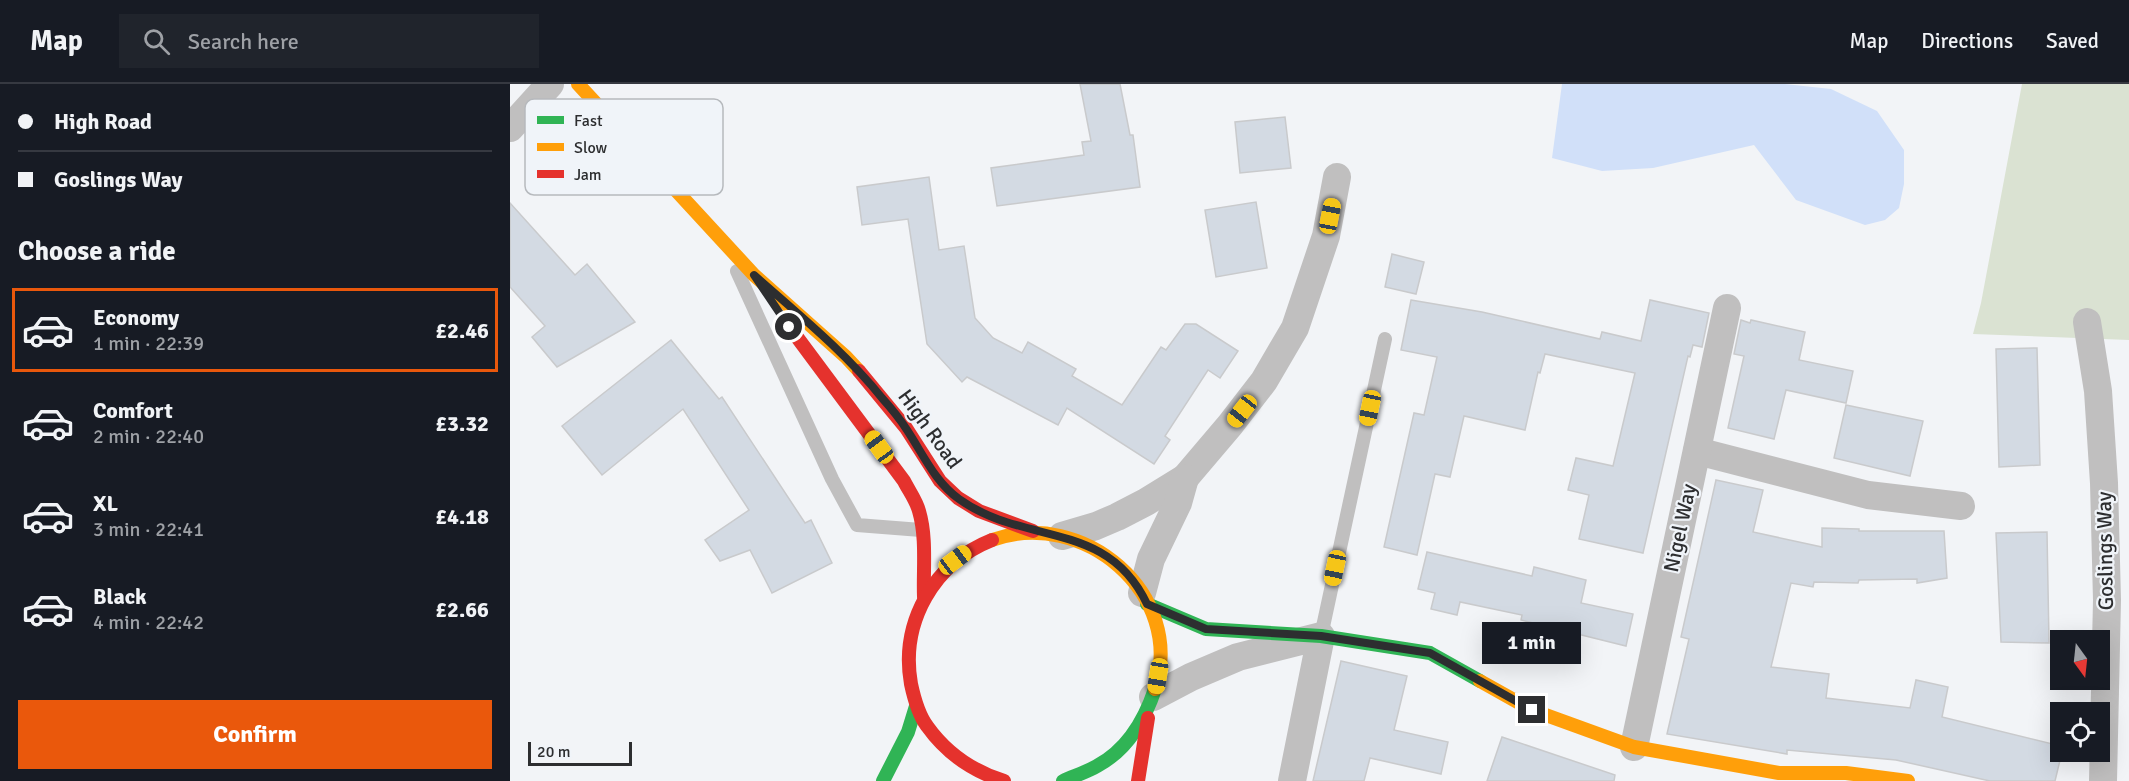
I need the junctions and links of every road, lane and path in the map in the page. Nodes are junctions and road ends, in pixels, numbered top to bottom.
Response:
1 (550, 84) edge
2 (578, 84) edge
3 (536, 99) edge
4 (592, 99) edge
5 (525, 112) edge
6 (510, 128) edge
7 (1338, 177) dead end
8 (681, 195) edge
9 (722, 239) junction
10 (754, 275) junction
11 (1727, 308) dead end
12 (2087, 322) dead end
13 (1384, 339) dead end
14 (1697, 451) junction
15 (1185, 478) junction
16 (1961, 506) dead end
17 (921, 530) junction
18 (1049, 534) junction
19 (924, 597) junction
20 (1144, 598) junction
21 (1321, 636) junction
22 (1151, 704) junction
23 (916, 706) junction
24 (1634, 747) junction
25 (999, 779) edge
26 (883, 781) edge
27 (968, 781) edge
28 (1063, 781) edge
29 (1138, 781) edge
30 (1292, 781) edge
31 (1908, 781) edge
32 (2103, 781) edge

1 - 3 street
2 - 4 street, High Road
5 - 6 street
7 - 15 street
8 - 9 street, High Road
9 - 10 street, High Road
9 - 17 lane
10 - 17 street, High Road
10 - 18 street, High Road
11 - 14 street, Nigel Way
12 - 32 street, Goslings Way
13 - 21 lane
14 - 16 street
14 - 24 street, Nigel Way
15 - 18 street
15 - 20 street
17 - 19 street, High Road
18 - 19 street
18 - 20 street, High Road
19 - 23 street
20 - 21 street
20 - 22 street
21 - 22 street
21 - 24 street
21 - 30 street
22 - 28 street
22 - 29 street
23 - 25 street
23 - 26 street
24 - 31 street
25 - 27 street

